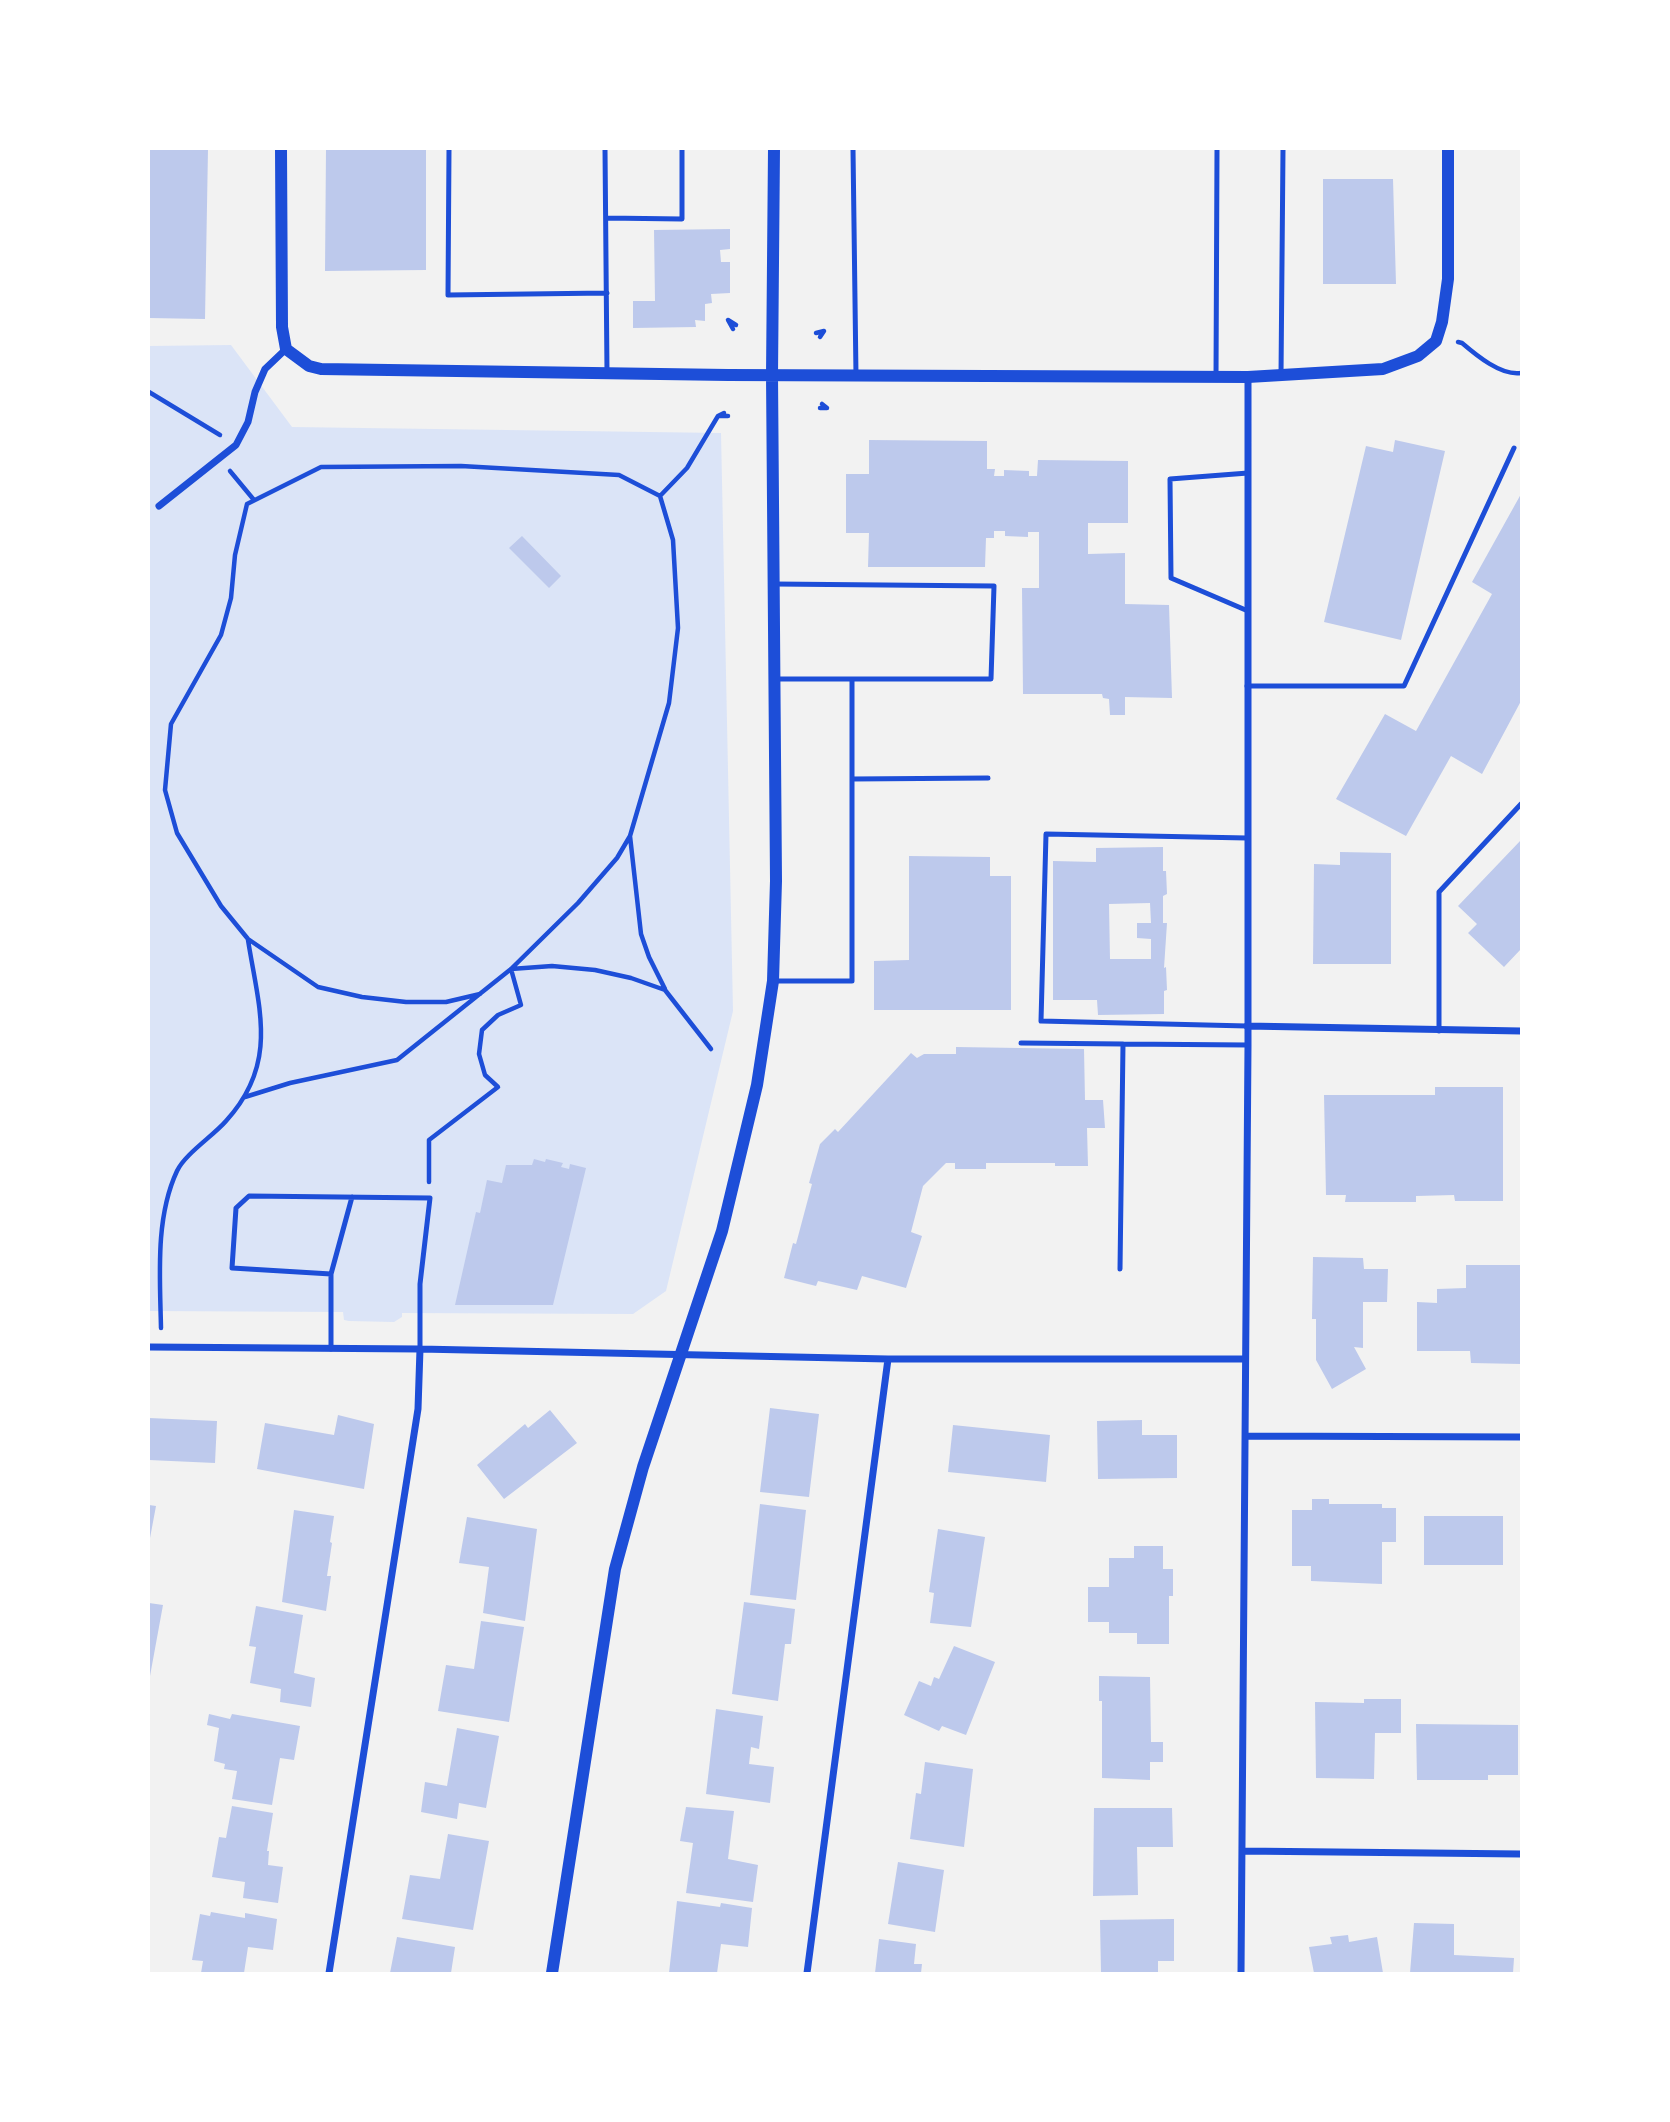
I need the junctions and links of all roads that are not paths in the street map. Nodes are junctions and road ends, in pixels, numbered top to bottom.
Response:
1 (281, 149) edge
2 (449, 149) edge
3 (605, 149) edge
4 (682, 149) edge
5 (774, 149) edge
6 (853, 149) edge
7 (1217, 149) edge
8 (1283, 149) edge
9 (1448, 149) edge
10 (606, 218) junction
11 (607, 293) junction
12 (286, 349) junction
13 (607, 373) junction
14 (772, 375) junction
15 (1281, 375) junction
16 (856, 376) junction
17 (1216, 377) junction
18 (1248, 377) junction
19 (1514, 448) dead end
20 (1248, 473) junction
21 (159, 506) dead end
22 (774, 584) junction
23 (1248, 611) junction
24 (775, 679) junction
25 (852, 679) junction
26 (1247, 686) junction
27 (988, 778) dead end
28 (852, 779) junction
29 (1521, 804) edge
30 (1247, 838) junction
31 (773, 981) junction
32 (1247, 1026) junction
33 (1439, 1031) junction
34 (1521, 1031) edge
35 (1021, 1043) dead end
36 (1123, 1044) junction
37 (1248, 1045) junction
38 (352, 1197) junction
39 (1121, 1269) dead end
40 (331, 1273) junction
41 (149, 1347) edge
42 (331, 1349) junction
43 (421, 1349) junction
44 (679, 1354) junction
45 (888, 1359) junction
46 (1245, 1359) junction
47 (1245, 1436) junction
48 (1521, 1437) edge
49 (1242, 1852) junction
50 (1521, 1854) edge
51 (328, 1973) edge
52 (552, 1973) edge
53 (807, 1973) edge
54 (1241, 1973) edge

1 - 12 street
2 - 11 lane
3 - 10 lane
4 - 10 lane
5 - 14 street
6 - 16 lane
7 - 17 lane
8 - 15 lane
9 - 15 street
10 - 11 lane
11 - 13 lane
12 - 13 street
12 - 21 street
13 - 14 street
14 - 16 street
14 - 22 street
15 - 18 street
16 - 17 street
17 - 18 street
18 - 20 street
19 - 26 lane
20 - 23 street
20 - 23 lane
22 - 24 street
22 - 25 lane
23 - 26 street
24 - 25 lane
24 - 31 street
25 - 28 lane
26 - 30 street
27 - 28 lane
28 - 31 lane
29 - 33 lane
30 - 32 street
30 - 32 lane
31 - 44 street
32 - 33 street
32 - 37 street
33 - 34 street
35 - 36 lane
36 - 37 lane
36 - 39 lane
37 - 46 street
38 - 40 lane
38 - 40 lane
38 - 43 lane
40 - 42 lane
41 - 42 street
42 - 43 street
43 - 44 street
43 - 51 street
44 - 45 street
44 - 52 street
45 - 46 street
45 - 53 street
46 - 47 street
47 - 48 street
47 - 49 street
49 - 50 street
49 - 54 street

